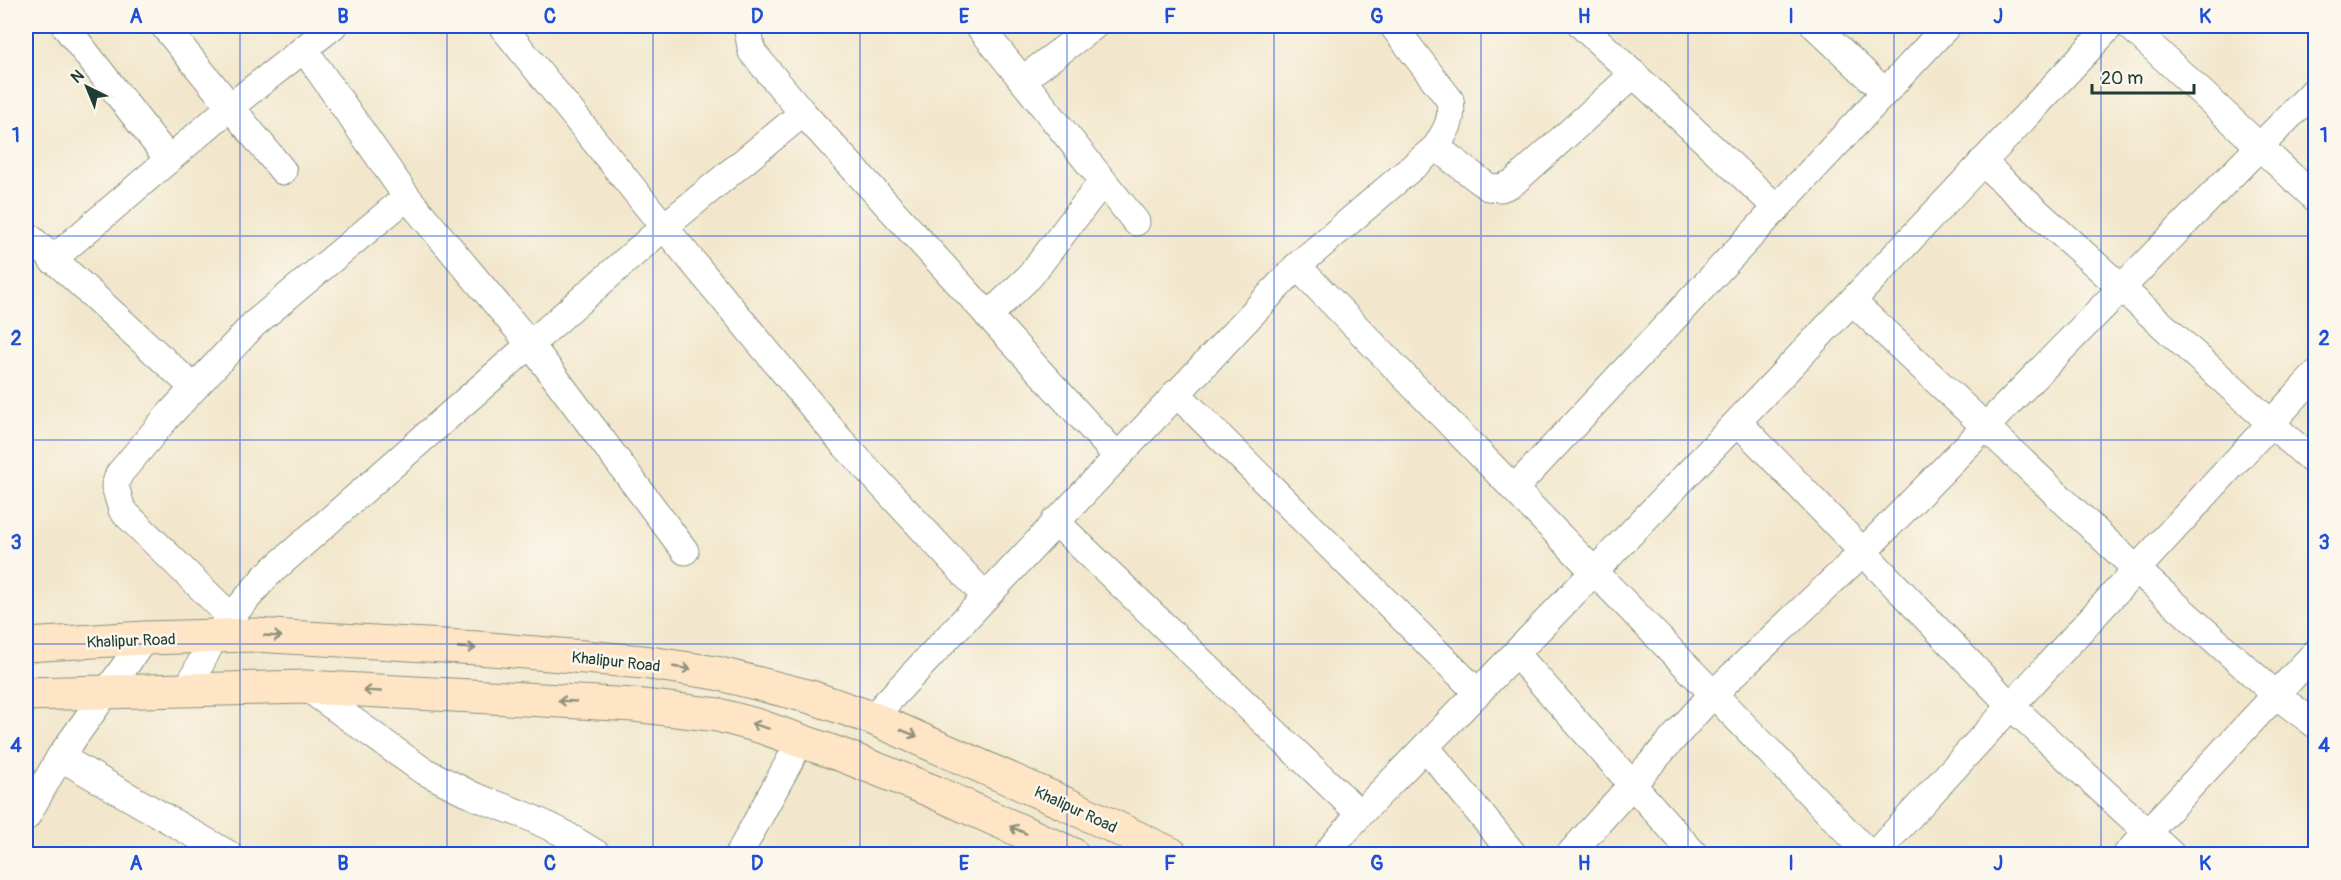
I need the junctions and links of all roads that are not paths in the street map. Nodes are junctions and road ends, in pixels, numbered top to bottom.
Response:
1 (65, 26) edge
2 (164, 26) edge
3 (333, 26) edge
4 (502, 26) edge
5 (749, 26) edge
6 (979, 26) edge
7 (1094, 26) edge
8 (1393, 26) edge
9 (1582, 26) edge
10 (1815, 26) edge
11 (1947, 26) edge
12 (2110, 26) edge
13 (2130, 26) edge
14 (304, 49) junction
15 (1634, 74) junction
16 (1022, 80) junction
17 (2316, 89) edge
18 (1885, 92) junction
19 (230, 107) junction
20 (803, 113) junction
21 (1436, 147) junction
22 (2259, 147) junction
23 (169, 160) junction
24 (1982, 162) junction
25 (283, 171) dead end
26 (1103, 181) junction
27 (407, 197) junction
28 (2316, 199) edge
29 (1777, 208) junction
30 (1136, 222) dead end
31 (664, 226) junction
32 (26, 234) edge
33 (52, 260) junction
34 (1297, 266) junction
35 (2121, 288) junction
36 (1853, 302) junction
37 (988, 316) junction
38 (530, 344) junction
39 (2316, 374) edge
40 (194, 388) junction
41 (1176, 393) junction
42 (1738, 422) junction
43 (2270, 423) junction
44 (1985, 427) junction
45 (1117, 456) junction
46 (2316, 464) edge
47 (1514, 489) junction
48 (1055, 521) junction
49 (685, 550) dead end
50 (1863, 552) junction
51 (2136, 569) junction
52 (1595, 573) junction
53 (985, 596) junction
54 (222, 627) junction
55 (145, 638) junction
56 (26, 645) edge
57 (2316, 652) edge
58 (1516, 654) junction
59 (306, 687) junction
60 (187, 690) junction
61 (104, 692) junction
62 (1478, 693) junction
63 (26, 694) edge
64 (1713, 695) junction
65 (2276, 695) junction
66 (2011, 706) junction
67 (872, 718) junction
68 (2316, 725) edge
69 (801, 740) junction
70 (1426, 747) junction
71 (844, 756) junction
72 (60, 757) junction
73 (1632, 783) junction
74 (1360, 814) junction
75 (26, 817) edge
76 (2147, 832) junction
77 (228, 855) edge
78 (597, 855) edge
79 (739, 855) edge
80 (1072, 855) edge
81 (1171, 855) edge
82 (1326, 855) edge
83 (1513, 855) edge
84 (1570, 855) edge
85 (1694, 855) edge
86 (1869, 855) edge
87 (1875, 855) edge
88 (2127, 855) edge
89 (2171, 855) edge

1 - 23 street
2 - 19 street
3 - 14 street
4 - 31 street
5 - 20 street
6 - 16 street
7 - 16 street
8 - 21 street
9 - 15 street
10 - 18 street
11 - 18 street
12 - 24 street
13 - 22 street
14 - 19 street
14 - 27 street
15 - 21 street
15 - 29 street
16 - 26 street
17 - 22 street
18 - 29 street
19 - 23 street
19 - 25 street
20 - 31 street
20 - 37 street
21 - 34 street
22 - 28 street
22 - 35 street
23 - 33 street
24 - 35 street
24 - 36 street
26 - 30 street
26 - 37 street
27 - 38 street
27 - 40 street
29 - 47 street
31 - 38 street
31 - 53 street
32 - 33 street
33 - 40 street
34 - 41 street
34 - 47 street
35 - 43 street
35 - 44 street
36 - 42 street
36 - 44 street
37 - 45 street
38 - 49 street
38 - 54 street
39 - 43 street
40 - 54 street
41 - 45 street
41 - 62 street
42 - 50 street
42 - 52 street
43 - 46 street
43 - 51 street
44 - 50 street
44 - 51 street
45 - 48 street
47 - 52 street
48 - 53 street
48 - 74 street
50 - 64 street
50 - 66 street
51 - 65 street
51 - 66 street
52 - 58 street
52 - 64 street
53 - 67 street
54 - 55 street, Khalipur Road
54 - 60 street
54 -> 67 street, Khalipur Road
55 - 56 street, Khalipur Road
55 - 61 street
57 - 65 street
58 - 62 street
58 - 73 street
59 - 60 street
69 -> 59 street
59 - 78 street
60 - 61 street
61 - 63 street
61 - 72 street
62 - 70 street
64 - 73 street
64 - 86 street
65 - 68 street
65 - 76 street
66 - 76 street
66 - 87 street
67 - 71 street
67 -> 81 street, Khalipur Road
69 - 71 street
69 - 79 street
70 - 74 street
70 - 83 street
80 -> 71 street
72 - 75 street
72 - 77 street
73 - 84 street
73 - 85 street
74 - 82 street
76 - 88 street
76 - 89 street

